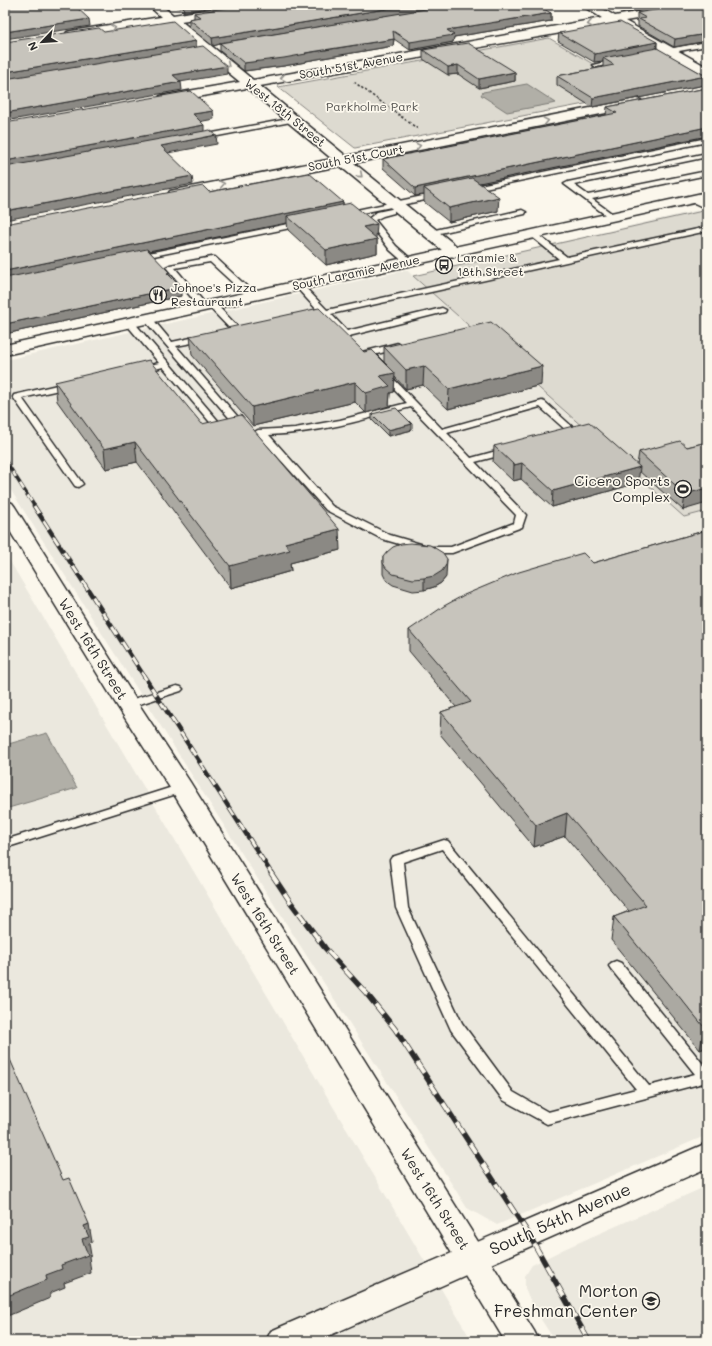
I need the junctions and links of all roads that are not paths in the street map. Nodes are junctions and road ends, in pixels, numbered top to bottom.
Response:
1 (154, 5) edge
2 (257, 5) edge
3 (588, 5) edge
4 (697, 5) edge
5 (171, 19) junction
6 (614, 20) junction
7 (58, 37) edge
8 (707, 44) edge
9 (670, 51) junction
10 (654, 54) edge
11 (625, 60) edge
12 (596, 65) edge
13 (707, 72) edge
14 (250, 84) junction
15 (652, 100) edge
16 (154, 101) edge
17 (294, 120) junction
18 (191, 139) edge
19 (707, 140) edge
20 (707, 155) edge
21 (343, 161) junction
22 (707, 173) edge
23 (462, 190) edge
24 (446, 194) edge
25 (162, 196) edge
26 (586, 198) junction
27 (702, 201) edge
28 (398, 206) junction
29 (522, 212) dead end
30 (338, 216) edge
31 (611, 217) junction
32 (307, 222) edge
33 (707, 229) edge
34 (431, 233) junction
35 (534, 234) junction
36 (454, 252) junction
37 (403, 257) junction
38 (129, 259) edge
39 (565, 260) junction
40 (299, 286) junction
41 (252, 296) junction
42 (208, 306) junction
43 (442, 310) dead end
44 (325, 313) junction
45 (311, 316) edge
46 (148, 319) junction
47 (130, 323) junction
48 (237, 331) edge
49 (345, 334) junction
50 (214, 336) edge
51 (409, 344) edge
52 (170, 345) junction
53 (5, 350) edge
54 (365, 354) junction
55 (164, 364) junction
56 (133, 371) edge
57 (79, 383) edge
58 (414, 404) junction
59 (222, 432) edge
60 (441, 432) junction
61 (262, 433) junction
62 (559, 437) edge
63 (514, 449) edge
64 (469, 461) junction
65 (78, 484) dead end
66 (5, 507) edge
67 (177, 689) dead end
68 (127, 704) junction
69 (182, 788) junction
70 (5, 844) edge
71 (616, 966) dead end
72 (706, 1078) edge
73 (647, 1093) junction
74 (707, 1155) edge
75 (471, 1258) junction
76 (282, 1341) edge
77 (524, 1341) edge

1 - 5 street, West 18th Street
2 - 5 street
3 - 6 street
4 - 6 street, South 51st Avenue
7 -> 5 street
5 -> 14 street, West 18th Street
6 - 9 street
6 -> 14 street, South 51st Avenue
8 - 9 lane
9 - 10 lane
9 - 13 street
11 - 12 lane
14 - 16 street, South 51st Avenue
14 - 17 street, West 18th Street
21 -> 15 street, South 51st Court
17 - 18 lane
17 - 21 street, West 18th Street
19 - 23 lane
20 - 26 lane
25 -> 21 street, South 51st Court
21 -> 28 street, West 18th Street
22 - 26 lane
24 - 28 lane
26 - 31 lane
27 - 31 street, South Laramie Avenue
28 - 30 lane
28 - 34 street, West 18th Street
28 - 37 lane
29 - 34 lane
31 - 35 street, South Laramie Avenue
32 - 38 lane
33 - 39 lane
34 - 36 street, West 18th Street
35 - 36 street, South Laramie Avenue
35 - 39 lane
36 - 37 street, South Laramie Avenue
37 - 40 street, South Laramie Avenue
39 - 44 lane
40 - 41 street, South Laramie Avenue
40 - 44 lane
41 - 42 street, South Laramie Avenue
41 - 42 lane
42 - 46 street, South Laramie Avenue
42 - 48 lane
43 - 49 lane
44 - 45 lane
44 - 49 lane
46 - 47 street, South Laramie Avenue
46 - 52 lane
47 - 53 street, South Laramie Avenue
47 - 55 lane
49 - 54 lane
50 - 52 lane
51 - 54 lane
52 - 61 lane
54 - 58 lane
55 - 56 lane
55 - 59 lane
57 - 65 lane
58 - 60 lane
58 - 61 lane
60 - 62 lane
60 - 64 lane
61 - 64 lane
63 - 64 lane
66 - 68 street, West 16th Street
67 - 68 lane
68 - 69 street, West 16th Street
69 - 70 lane
69 - 75 street, West 16th Street
71 - 72 lane
72 - 73 lane
73 - 73 lane
74 - 75 street, South 54th Avenue
75 - 76 street, South 54th Avenue
75 - 77 street, West 16th Street

